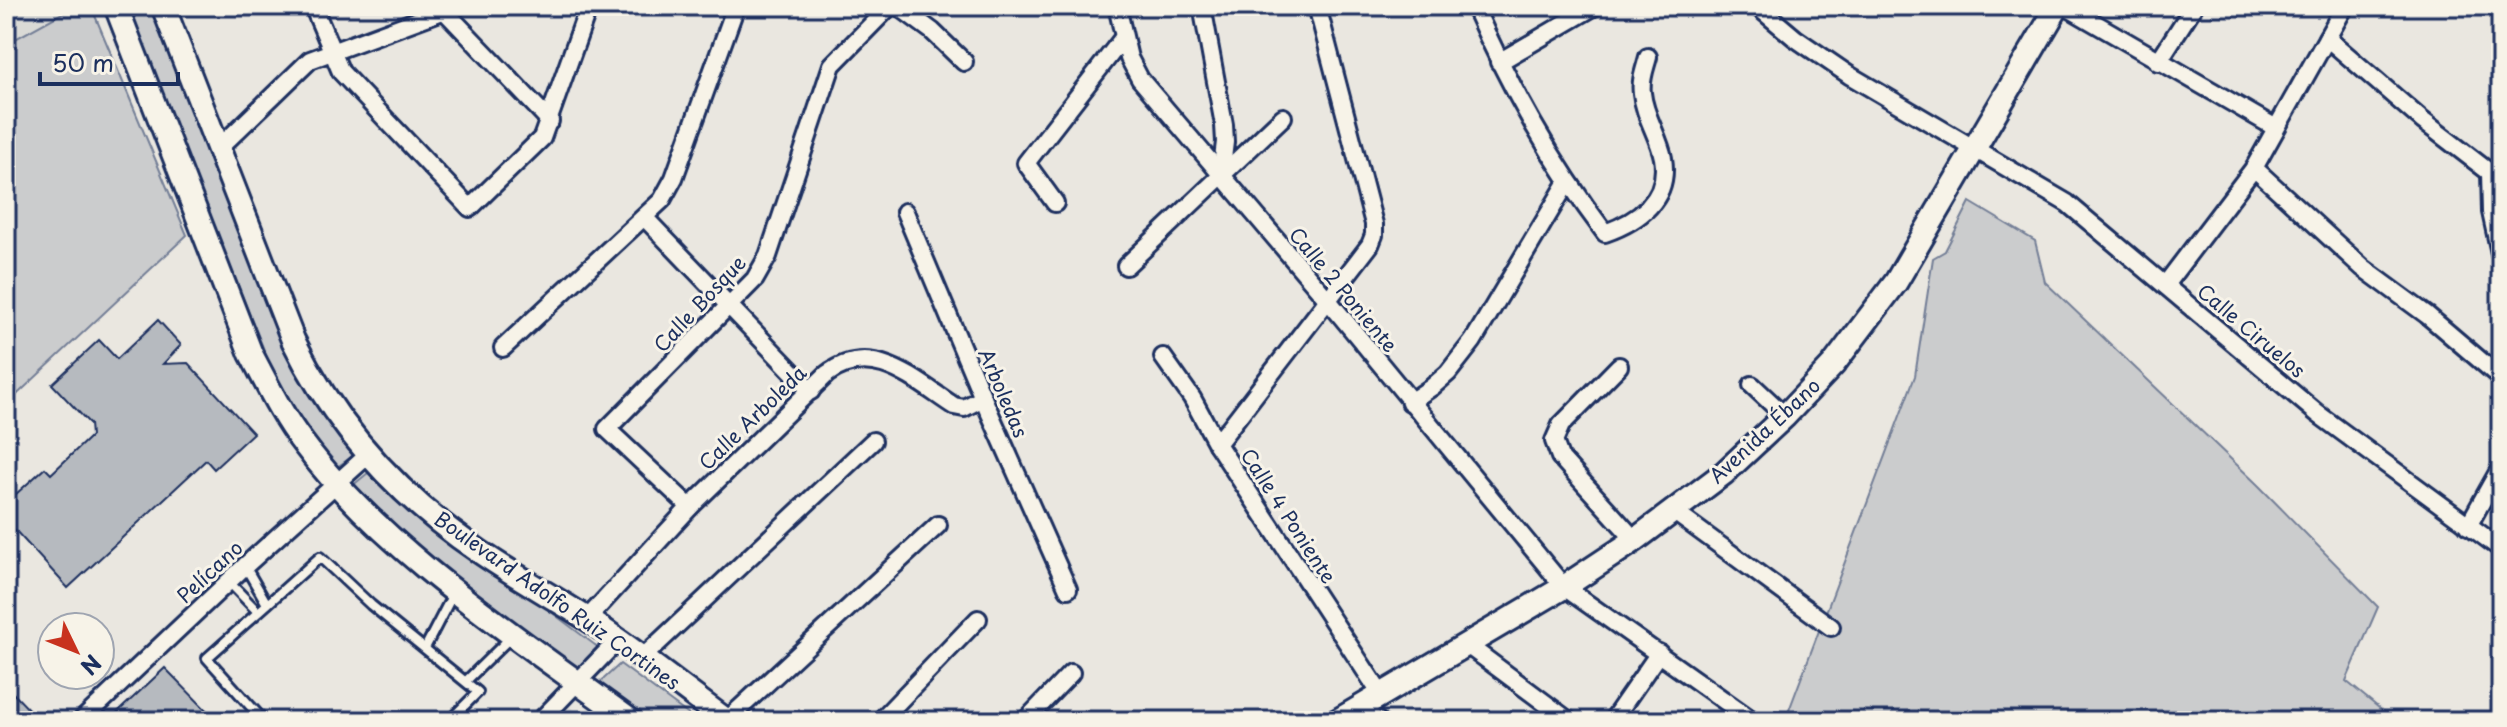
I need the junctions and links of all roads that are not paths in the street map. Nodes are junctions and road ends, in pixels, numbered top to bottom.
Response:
1 (116, 6) edge
2 (163, 6) edge
3 (313, 6) edge
4 (589, 6) edge
5 (736, 6) edge
6 (890, 6) edge
7 (898, 6) edge
8 (1117, 6) edge
9 (1202, 6) edge
10 (1317, 6) edge
11 (1474, 6) edge
12 (1595, 6) edge
13 (1757, 6) edge
14 (2058, 6) edge
15 (2065, 6) edge
16 (2194, 6) edge
17 (2345, 6) edge
18 (446, 8) edge
19 (1123, 38) junction
20 (2327, 38) junction
21 (331, 51) junction
22 (1648, 57) dead end
23 (964, 62) dead end
24 (1499, 62) junction
25 (2158, 62) junction
26 (1283, 117) dead end
27 (550, 121) junction
28 (2276, 128) junction
29 (1974, 147) junction
30 (217, 150) junction
31 (2254, 168) junction
32 (1221, 175) junction
33 (2495, 176) edge
34 (1567, 183) junction
35 (1055, 203) dead end
36 (905, 212) dead end
37 (645, 218) junction
38 (2501, 258) edge
39 (1126, 266) dead end
40 (2165, 285) junction
41 (1327, 299) junction
42 (731, 306) junction
43 (503, 348) dead end
44 (1163, 357) dead end
45 (1619, 366) dead end
46 (2501, 378) edge
47 (1752, 385) dead end
48 (811, 391) junction
49 (983, 398) junction
50 (1410, 402) junction
51 (1785, 416) junction
52 (873, 441) dead end
53 (1217, 444) junction
54 (368, 455) junction
55 (2501, 467) edge
56 (335, 482) junction
57 (690, 507) junction
58 (1673, 511) junction
59 (938, 525) dead end
60 (2468, 526) junction
61 (1635, 540) junction
62 (2501, 549) edge
63 (245, 566) junction
64 (228, 581) junction
65 (1564, 587) junction
66 (1068, 589) dead end
67 (455, 590) junction
68 (267, 604) junction
69 (258, 612) junction
70 (587, 619) junction
71 (978, 619) dead end
72 (1831, 627) dead end
73 (513, 634) junction
74 (618, 640) junction
75 (1466, 644) junction
76 (425, 648) junction
77 (1659, 653) junction
78 (642, 658) junction
79 (1071, 673) dead end
80 (466, 681) junction
81 (578, 682) junction
82 (1382, 696) junction
83 (1369, 714) edge
84 (81, 721) edge
85 (264, 721) edge
86 (449, 721) edge
87 (540, 721) edge
88 (631, 721) edge
89 (726, 721) edge
90 (880, 721) edge
91 (1025, 721) edge
92 (1337, 721) edge
93 (1569, 721) edge
94 (1612, 721) edge
95 (1753, 721) edge

1 - 56 main road
2 - 30 main road, Boulevard Adolfo Ruiz Cortines
3 - 21 street
4 - 27 street
5 - 37 street
6 - 42 street, Calle Bosque
7 - 23 street
8 - 19 street, Calle 2 Poniente
9 - 32 street
10 - 41 street
11 - 24 street
12 - 24 street
13 - 29 street, Calle Ciruelos
14 - 29 main road, Avenida Ébano
15 - 25 street
16 - 25 street
17 - 20 street
18 - 21 street
18 - 27 street
19 - 32 street, Calle 2 Poniente
19 - 35 street
20 - 28 street
20 - 33 street
21 - 27 street
21 - 30 street
22 - 34 street
24 - 34 street
25 - 28 street
26 - 32 street
28 - 31 street
29 - 40 street, Calle Ciruelos
29 - 51 main road, Avenida Ébano
30 - 54 main road, Boulevard Adolfo Ruiz Cortines
31 - 40 street
31 - 46 street
32 - 39 street
32 - 41 street, Calle 2 Poniente
33 - 38 street
34 - 50 street
36 - 49 street, Arboledas
37 - 42 street
37 - 43 street
40 - 60 street, Calle Ciruelos
41 - 50 street, Calle 2 Poniente
41 - 53 street
42 - 48 street
42 - 57 street, Calle Bosque
44 - 53 street, Calle 4 Poniente
45 - 61 street
47 - 51 street
48 - 49 street, Calle Arboleda
48 - 57 street, Calle Arboleda
49 - 66 street, Arboledas
50 - 65 street, Calle 2 Poniente
51 - 58 main road, Avenida Ébano
52 - 78 street
53 - 82 street, Calle 4 Poniente
54 - 56 street, Pelícano
54 - 70 main road, Boulevard Adolfo Ruiz Cortines
55 - 60 street
56 - 63 street, Pelícano
56 - 67 main road
57 - 70 street, Calle Arboleda
58 - 61 main road, Avenida Ébano
58 - 72 street
59 - 89 street
60 - 62 street, Calle Ciruelos
61 - 65 main road, Avenida Ébano
63 - 64 street, Pelícano
63 - 68 lane
64 - 69 lane
64 - 84 street, Pelícano
65 - 75 main road, Avenida Ébano
65 - 77 street, Calle 2 Poniente
67 - 73 main road
67 - 76 lane
68 - 69 lane
68 - 76 lane
69 - 85 lane
70 - 74 main road, Boulevard Adolfo Ruiz Cortines
71 - 90 street
73 - 80 lane
73 - 81 main road
74 - 78 main road, Boulevard Adolfo Ruiz Cortines
74 - 81 street
75 - 82 main road, Avenida Ébano
75 - 93 street
76 - 80 lane
77 - 94 street
77 - 95 street, Calle 2 Poniente
78 - 89 main road, Boulevard Adolfo Ruiz Cortines
79 - 91 street
80 - 86 lane
81 - 87 street
81 - 88 main road
82 - 83 main road, Avenida Ébano
83 - 92 main road, Avenida Ébano

